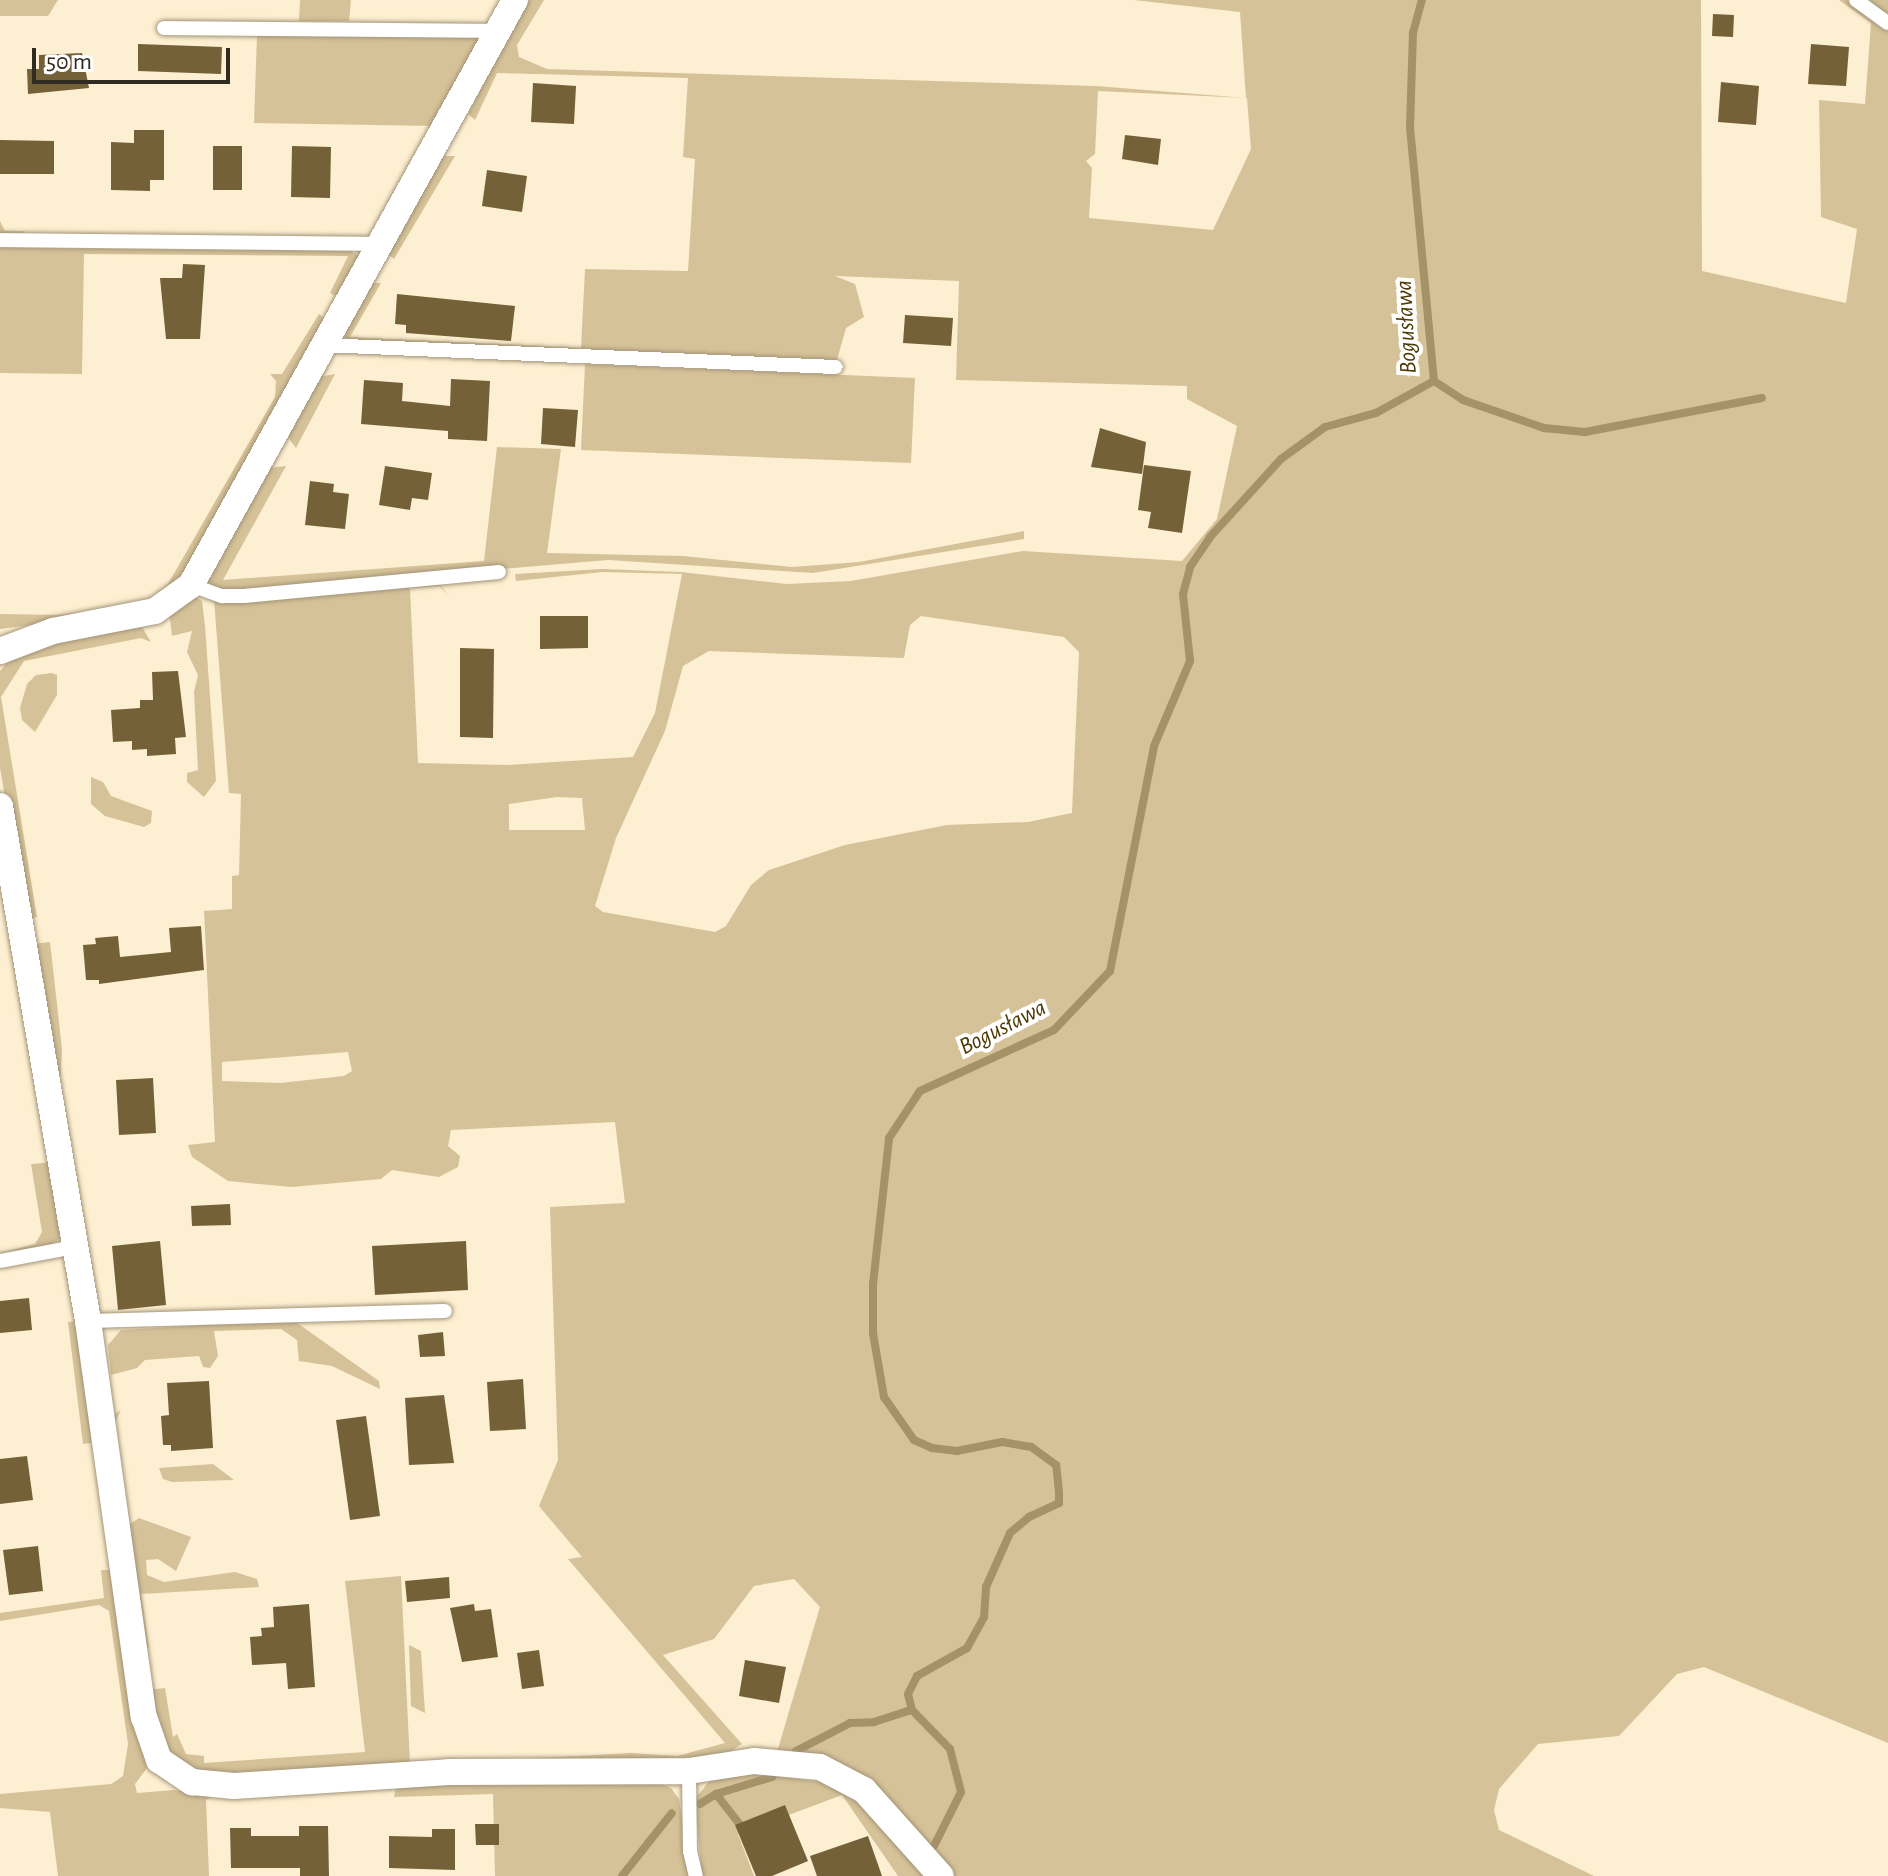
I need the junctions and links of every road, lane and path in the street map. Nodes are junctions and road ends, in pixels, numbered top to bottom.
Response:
1 (515, 0) edge
2 (1856, 0) edge
3 (1888, 23) edge
4 (164, 28) dead end
5 (498, 31) junction
6 (0, 240) edge
7 (380, 244) junction
8 (323, 345) junction
9 (836, 367) dead end
10 (499, 572) dead end
11 (191, 585) junction
12 (2, 647) edge
13 (0, 806) edge
14 (75, 1247) junction
15 (0, 1261) edge
16 (445, 1311) dead end
17 (88, 1321) junction
18 (689, 1771) junction
19 (696, 1876) edge
20 (941, 1876) edge

1 - 5 street
2 - 3 lane
4 - 5 lane
5 - 7 street
6 - 7 lane
7 - 8 street
8 - 9 lane
8 - 11 street
10 - 11 lane
11 - 12 street
13 - 14 street
14 - 15 lane
14 - 17 street
16 - 17 lane
17 - 18 street
18 - 19 lane
18 - 20 street

